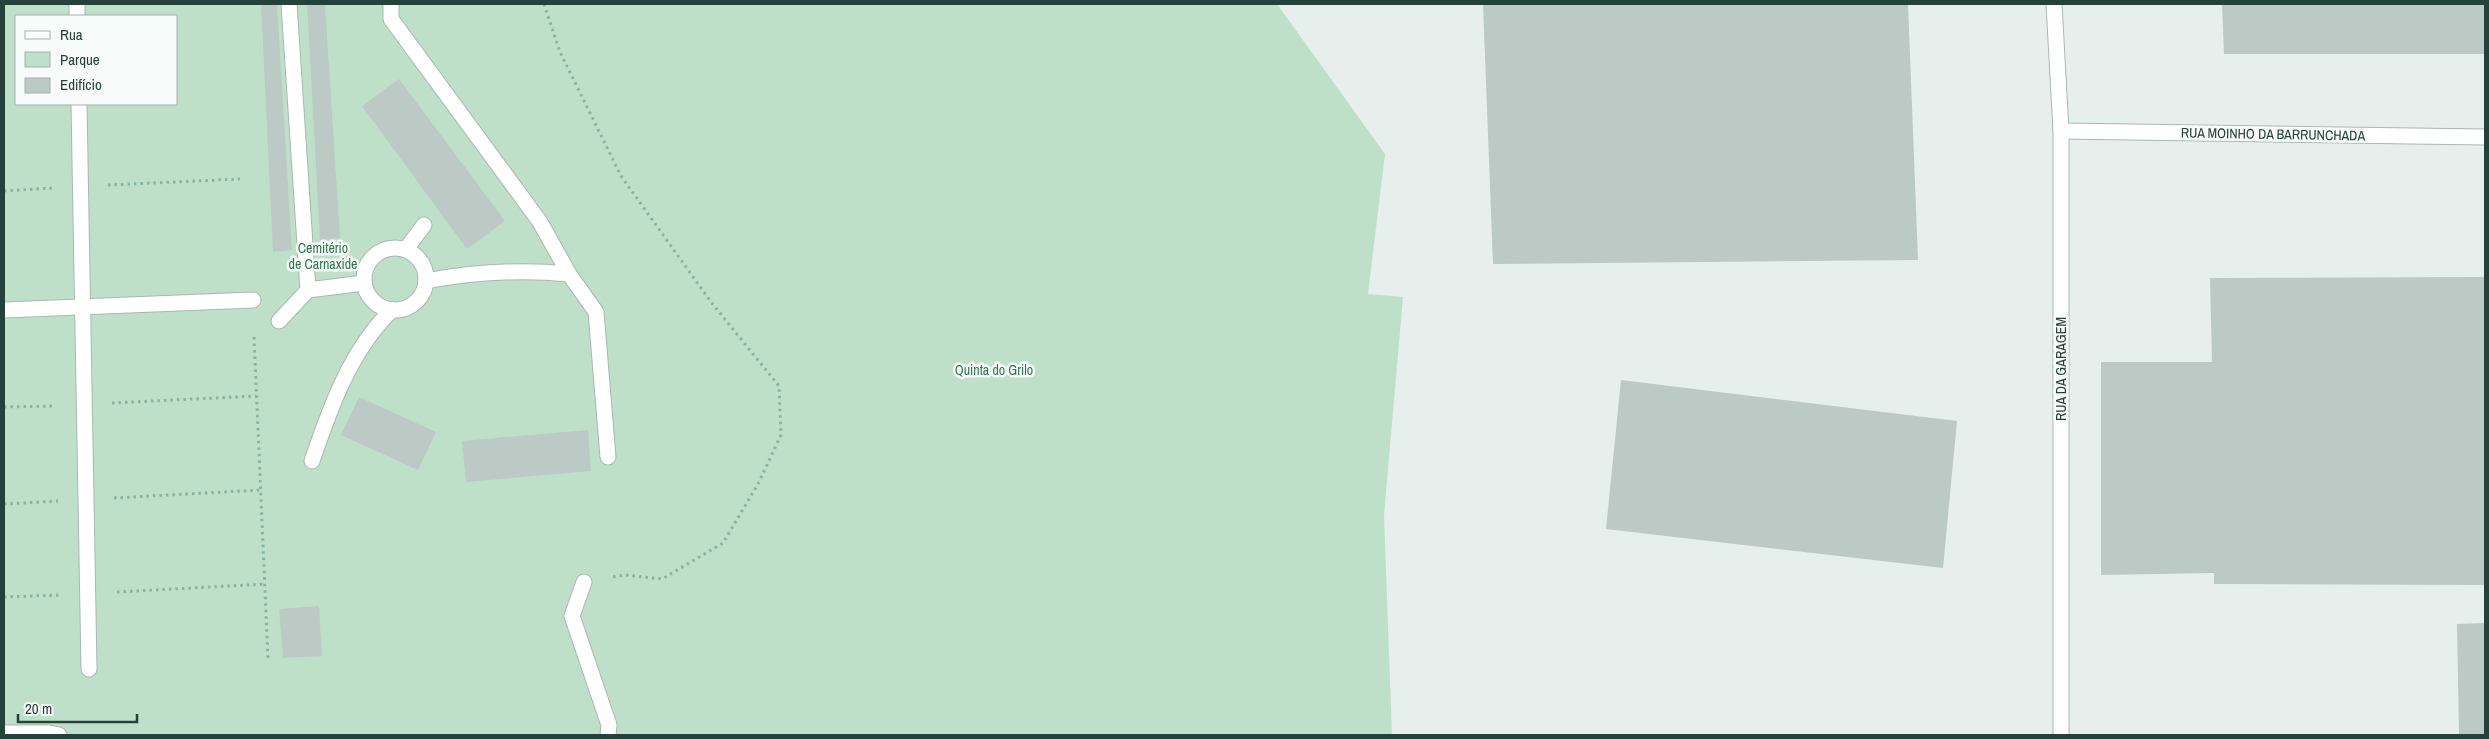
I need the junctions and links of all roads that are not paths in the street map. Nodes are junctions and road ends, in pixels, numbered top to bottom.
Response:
1 (289, 4) edge
2 (390, 4) edge
3 (2054, 4) edge
4 (79, 105) edge
5 (2061, 131) junction
6 (2485, 137) edge
7 (424, 225) dead end
8 (406, 249) junction
9 (569, 274) junction
10 (426, 281) junction
11 (364, 283) junction
12 (308, 290) junction
13 (253, 300) road end
14 (84, 307) junction
15 (4, 310) edge
16 (392, 310) junction
17 (279, 321) dead end
18 (608, 457) dead end
19 (312, 461) dead end
20 (584, 582) road end
21 (89, 669) dead end
22 (4, 734) edge
23 (59, 735) edge
24 (608, 735) edge
25 (2062, 735) edge

1 - 12 street
2 - 9 street
3 - 5 street, RUA DA GARAGEM
4 - 14 street
5 - 6 street, RUA MOINHO DA BARRUNCHADA
5 - 25 street, RUA DA GARAGEM
7 - 8 street
8 - 10 street
8 - 11 street
9 - 10 street
9 - 18 street
10 - 16 street
11 - 12 street
11 - 16 street
12 - 17 street
13 - 14 street
14 - 15 street
14 - 21 street
16 - 19 street
20 - 24 street
22 - 23 street

